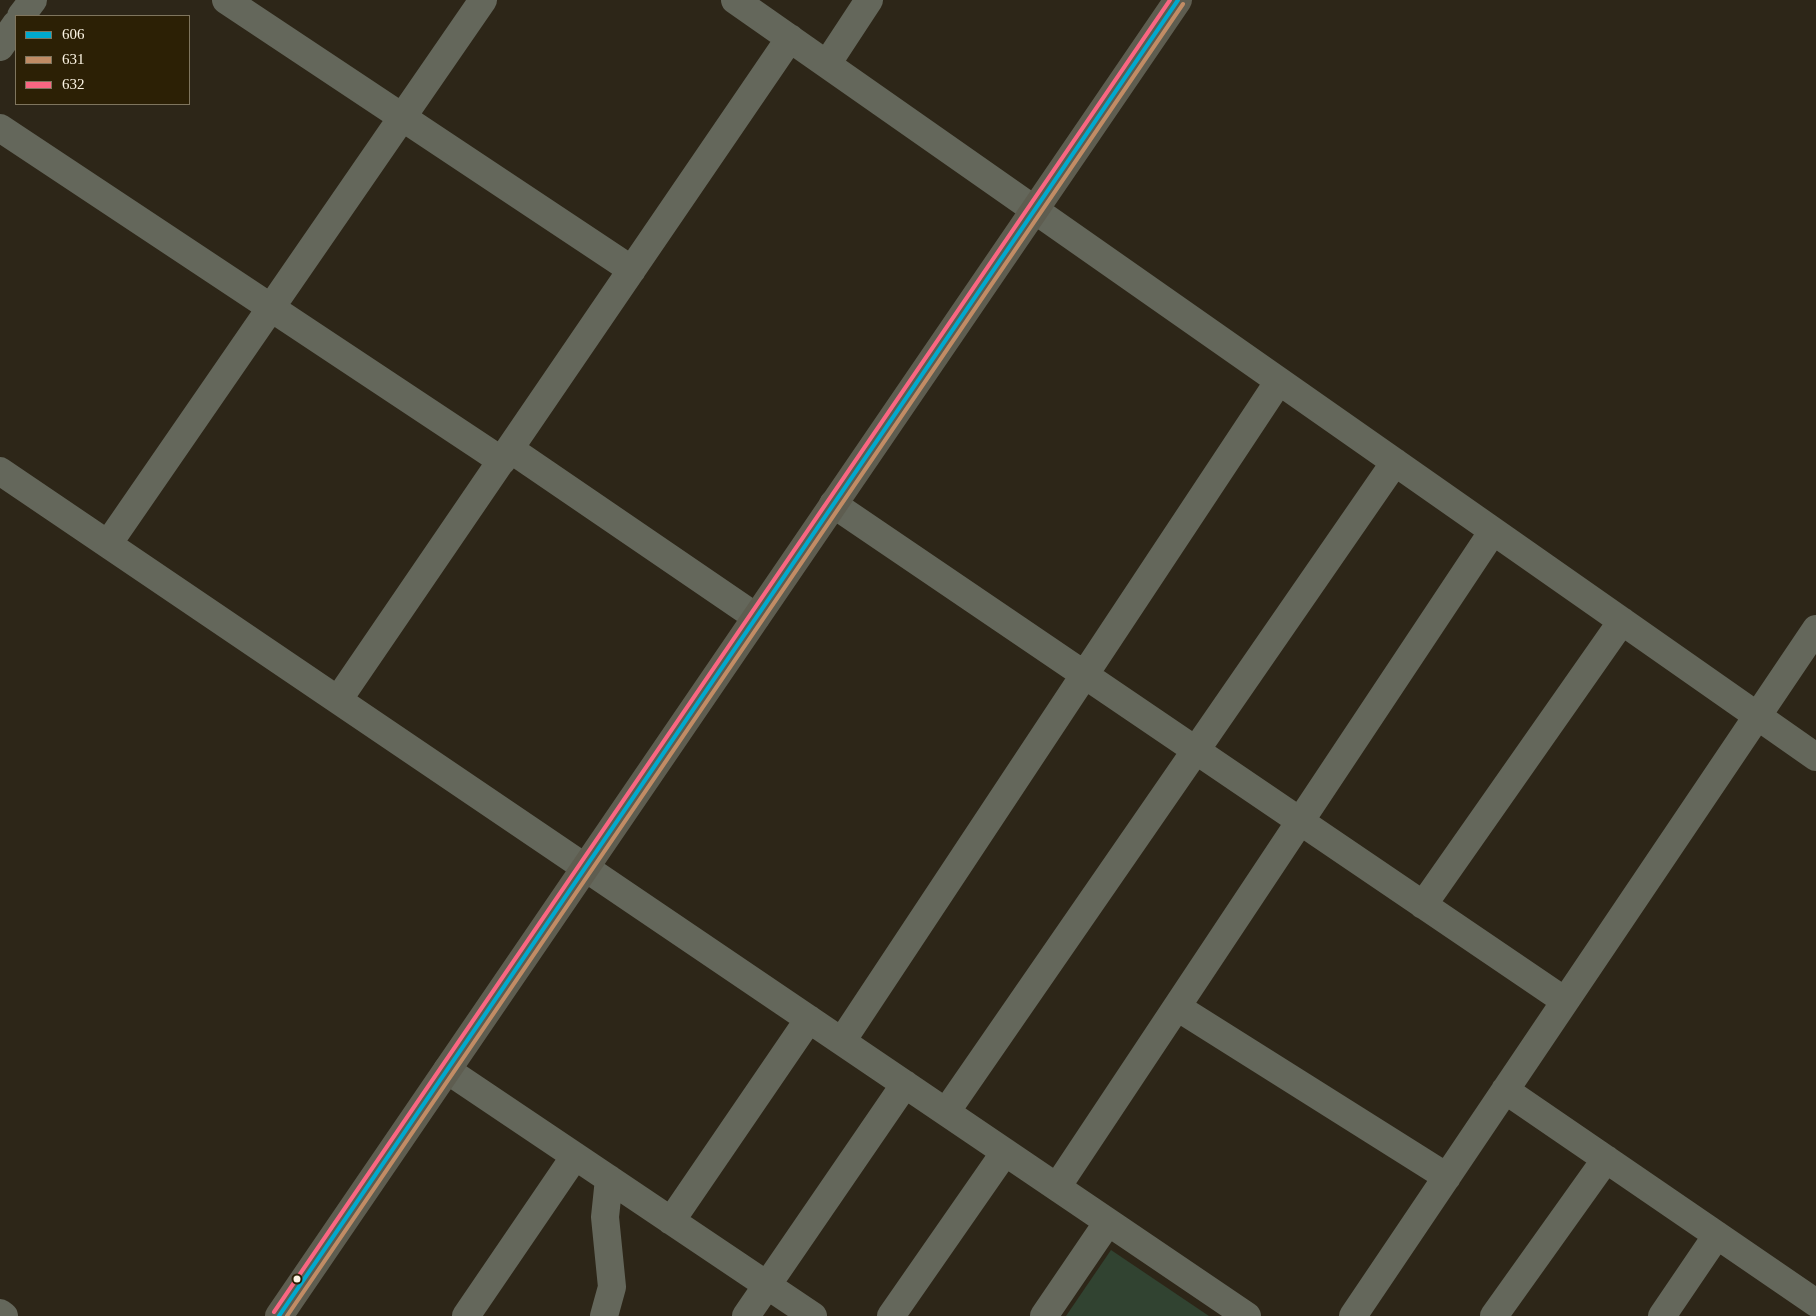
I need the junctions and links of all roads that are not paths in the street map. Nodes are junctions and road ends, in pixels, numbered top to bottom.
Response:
1 (33, 0) edge
2 (226, 0) edge
3 (483, 0) edge
4 (736, 0) edge
5 (869, 0) edge
6 (1178, 0) edge
7 (23, 15) edge
8 (15, 25) edge
9 (790, 38) junction
10 (0, 47) edge
11 (827, 64) junction
12 (402, 117) junction
13 (0, 128) edge
14 (1034, 210) junction
15 (632, 270) junction
16 (271, 308) junction
17 (1279, 381) junction
18 (506, 455) junction
19 (1395, 462) junction
20 (0, 471) edge
21 (833, 504) junction
22 (1493, 530) junction
23 (108, 544) junction
24 (756, 617) junction
25 (1622, 621) junction
26 (1816, 629) edge
27 (1084, 675) junction
28 (338, 700) junction
29 (1757, 716) junction
30 (1196, 751) junction
31 (1816, 757) edge
32 (1300, 821) junction
33 (585, 867) junction
34 (1423, 905) junction
35 (1565, 1001) junction
36 (1177, 1007) junction
37 (809, 1019) junction
38 (842, 1041) junction
39 (447, 1070) junction
40 (905, 1084) junction
41 (1505, 1090) junction
42 (946, 1112) junction
43 (1005, 1152) junction
44 (576, 1156) junction
45 (1606, 1159) junction
46 (1447, 1177) junction
47 (609, 1179) junction
48 (1058, 1187) junction
49 (672, 1221) junction
50 (1108, 1222) junction
51 (1717, 1235) junction
52 (768, 1285) junction
53 (1816, 1302) edge
54 (0, 1314) edge
55 (470, 1315) edge
56 (608, 1315) edge
57 (4, 1316) edge
58 (279, 1316) edge
59 (746, 1316) edge
60 (813, 1316) edge
61 (891, 1316) edge
62 (1044, 1316) edge
63 (1247, 1316) edge
64 (1352, 1316) edge
65 (1494, 1316) edge
66 (1662, 1316) edge

1 - 7 street
2 - 12 street
3 - 12 street
4 - 9 street
5 - 11 street
6 - 14 street
8 - 10 street
9 - 11 street
9 - 15 street
11 - 14 street
12 - 15 street
12 - 16 street
13 - 16 street
14 - 17 street
14 - 21 street
15 - 18 street
16 - 18 street
16 - 23 street
17 - 19 street
17 - 27 street
18 - 24 street
18 - 28 street
19 - 22 street
19 - 30 street
20 - 23 street
21 - 24 street
21 - 27 street
22 - 25 street
22 - 32 street
23 - 28 street
24 - 33 street
25 - 29 street
25 - 34 street
26 - 29 street
27 - 30 street
27 - 38 street
28 - 33 street
29 - 31 street
29 - 35 street
30 - 32 street
30 - 42 street
32 - 34 street
32 - 36 street
33 - 37 street
33 - 39 street
34 - 35 street
35 - 41 street
36 - 46 street
36 - 48 street
37 - 38 street
37 - 49 street
38 - 40 street
39 - 44 street
39 - 58 street
40 - 42 street
40 - 52 street
41 - 45 street
41 - 46 street
42 - 43 street
43 - 48 street
43 - 61 street
44 - 47 street
44 - 55 street
45 - 51 street
45 - 65 street
46 - 64 street
47 - 49 street
47 - 56 street
48 - 50 street
49 - 52 street
50 - 62 street
50 - 63 street
51 - 53 street
51 - 66 street
52 - 59 street
52 - 60 street
54 - 57 street

